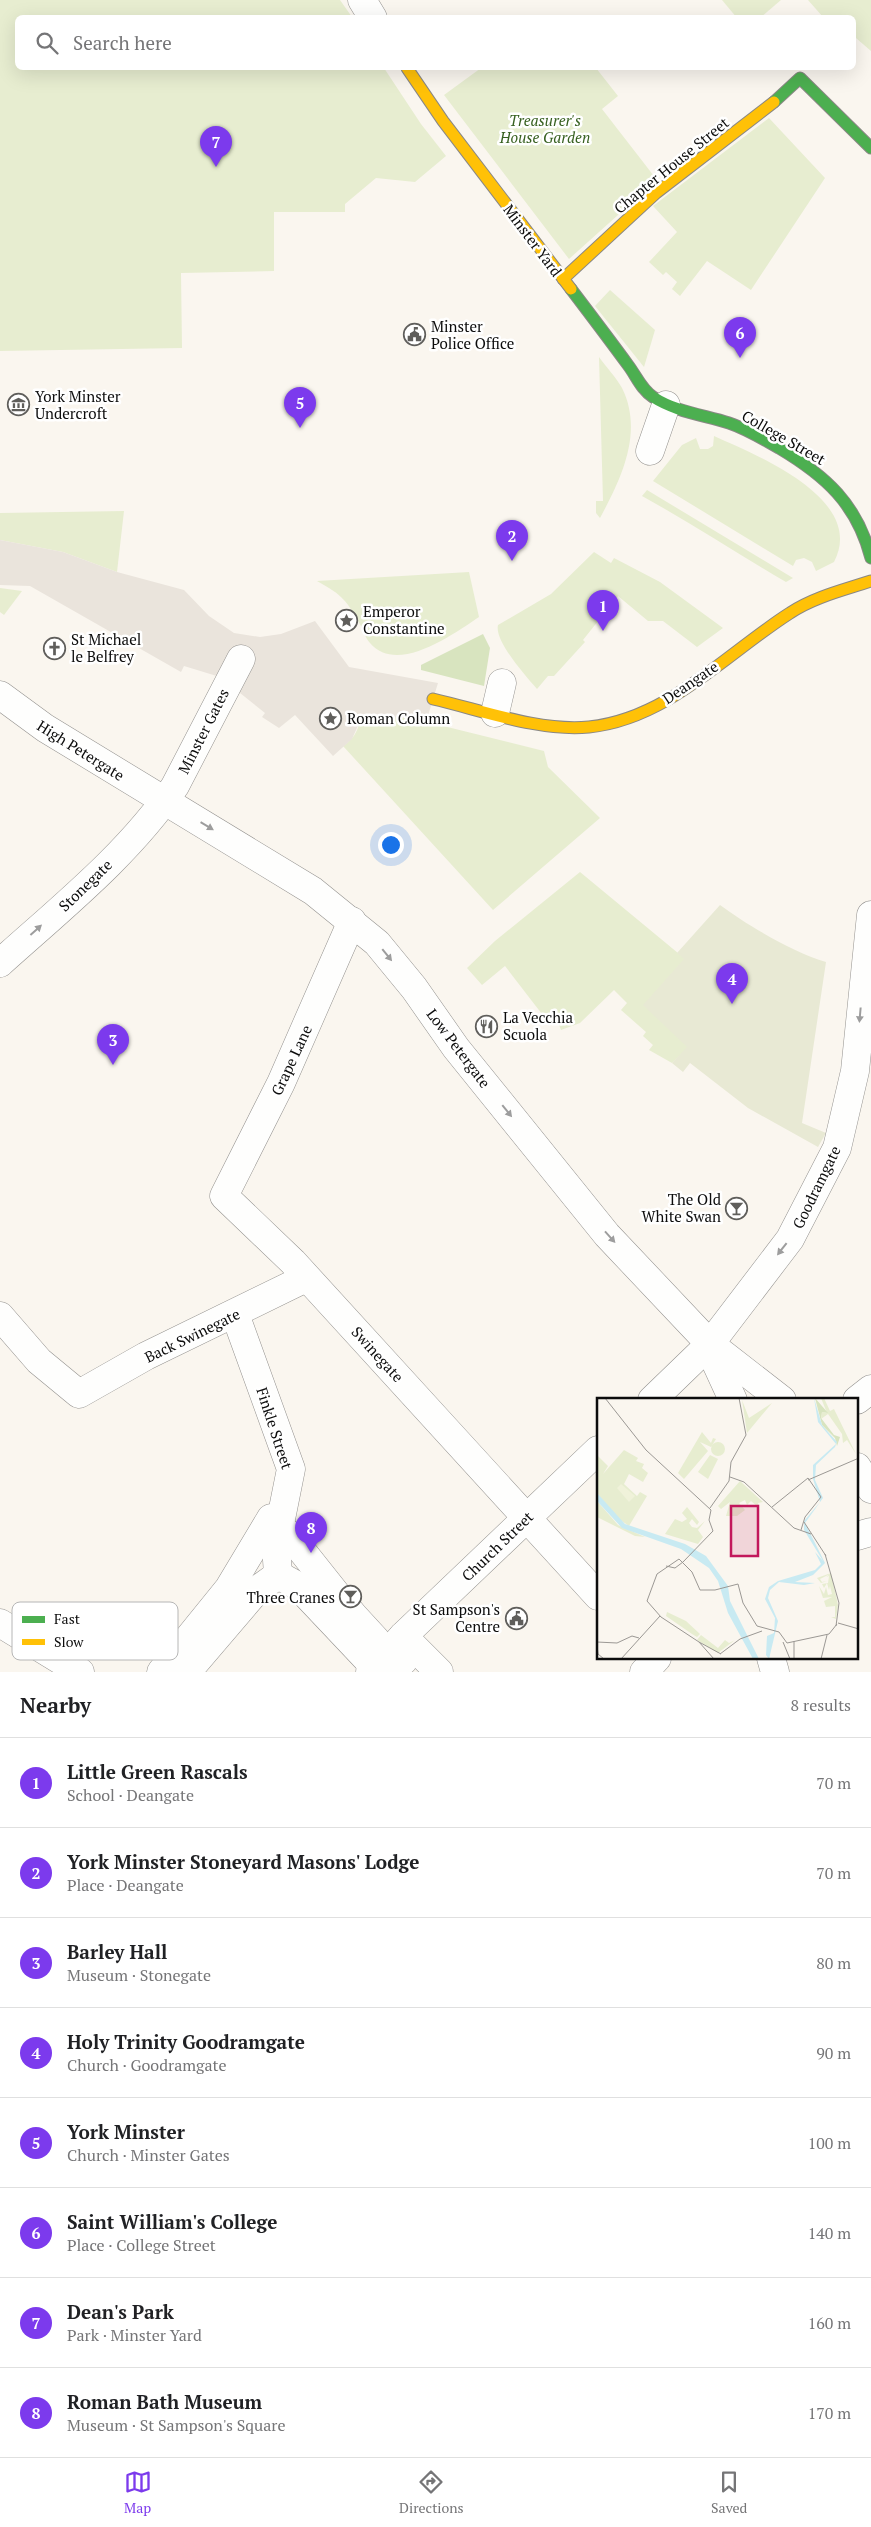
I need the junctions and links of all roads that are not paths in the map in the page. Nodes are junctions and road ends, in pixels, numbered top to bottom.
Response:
1 (362, 0) edge
2 (372, 15) edge
3 (408, 70) edge
4 (871, 148) edge
5 (563, 278) junction
6 (666, 406) junction
7 (650, 451) dead end
8 (871, 558) edge
9 (871, 581) edge
10 (241, 659) dead end
11 (502, 683) dead end
12 (0, 695) edge
13 (433, 699) dead end
14 (495, 713) junction
15 (165, 802) junction
16 (871, 915) edge
17 (352, 921) junction
18 (0, 963) edge
19 (224, 1196) joint
20 (306, 1278) junction
21 (235, 1314) junction
22 (0, 1316) edge
23 (711, 1345) junction
24 (753, 1389) edge
25 (871, 1389) edge
26 (654, 1398) edge
27 (732, 1398) edge
28 (777, 1398) edge
29 (783, 1398) edge
30 (858, 1399) edge
31 (597, 1451) edge
32 (858, 1466) edge
33 (858, 1467) edge
34 (871, 1484) edge
35 (871, 1489) edge
36 (527, 1517) junction
37 (279, 1525) junction
38 (871, 1532) edge
39 (858, 1536) edge
40 (278, 1575) junction
41 (597, 1595) edge
42 (0, 1623) edge
43 (12, 1630) edge
44 (178, 1651) edge
45 (60, 1660) edge
46 (171, 1660) edge
47 (382, 1660) edge
48 (771, 1660) edge
49 (80, 1672) edge
50 (161, 1672) edge
51 (187, 1672) edge
52 (440, 1672) edge
53 (775, 1672) edge

1 - 2 street
3 - 5 street, Minster Yard
4 - 5 street, Chapter House Street
5 - 6 street, Minster Yard
6 - 7 street
6 - 8 street, College Street
9 - 14 street, Deangate
10 - 15 street, Minster Gates
11 - 14 street
12 - 15 street, High Petergate
13 - 14 street, Deangate
15 -> 17 street, Low Petergate
18 -> 15 street, Stonegate
16 -> 23 street, Goodramgate
17 - 19 street, Grape Lane
17 -> 23 street, Low Petergate
19 - 20 street, Swinegate
20 - 21 street, Back Swinegate
20 - 36 street, Swinegate
21 - 22 street, Back Swinegate
21 - 37 street, Finkle Street
23 - 24 street
23 - 26 street
23 - 27 street
23 - 29 street
24 - 28 street
25 - 30 street
31 - 36 street, Church Street
32 - 34 street
33 - 35 street
36 - 41 street, Swinegate
36 - 47 street, Church Street
37 - 40 street, Finkle Street
37 - 44 street
37 - 47 street
38 - 39 street
40 - 47 street
40 - 51 street
42 - 43 street
45 - 49 street
46 - 50 street
47 - 52 street
48 - 53 street

